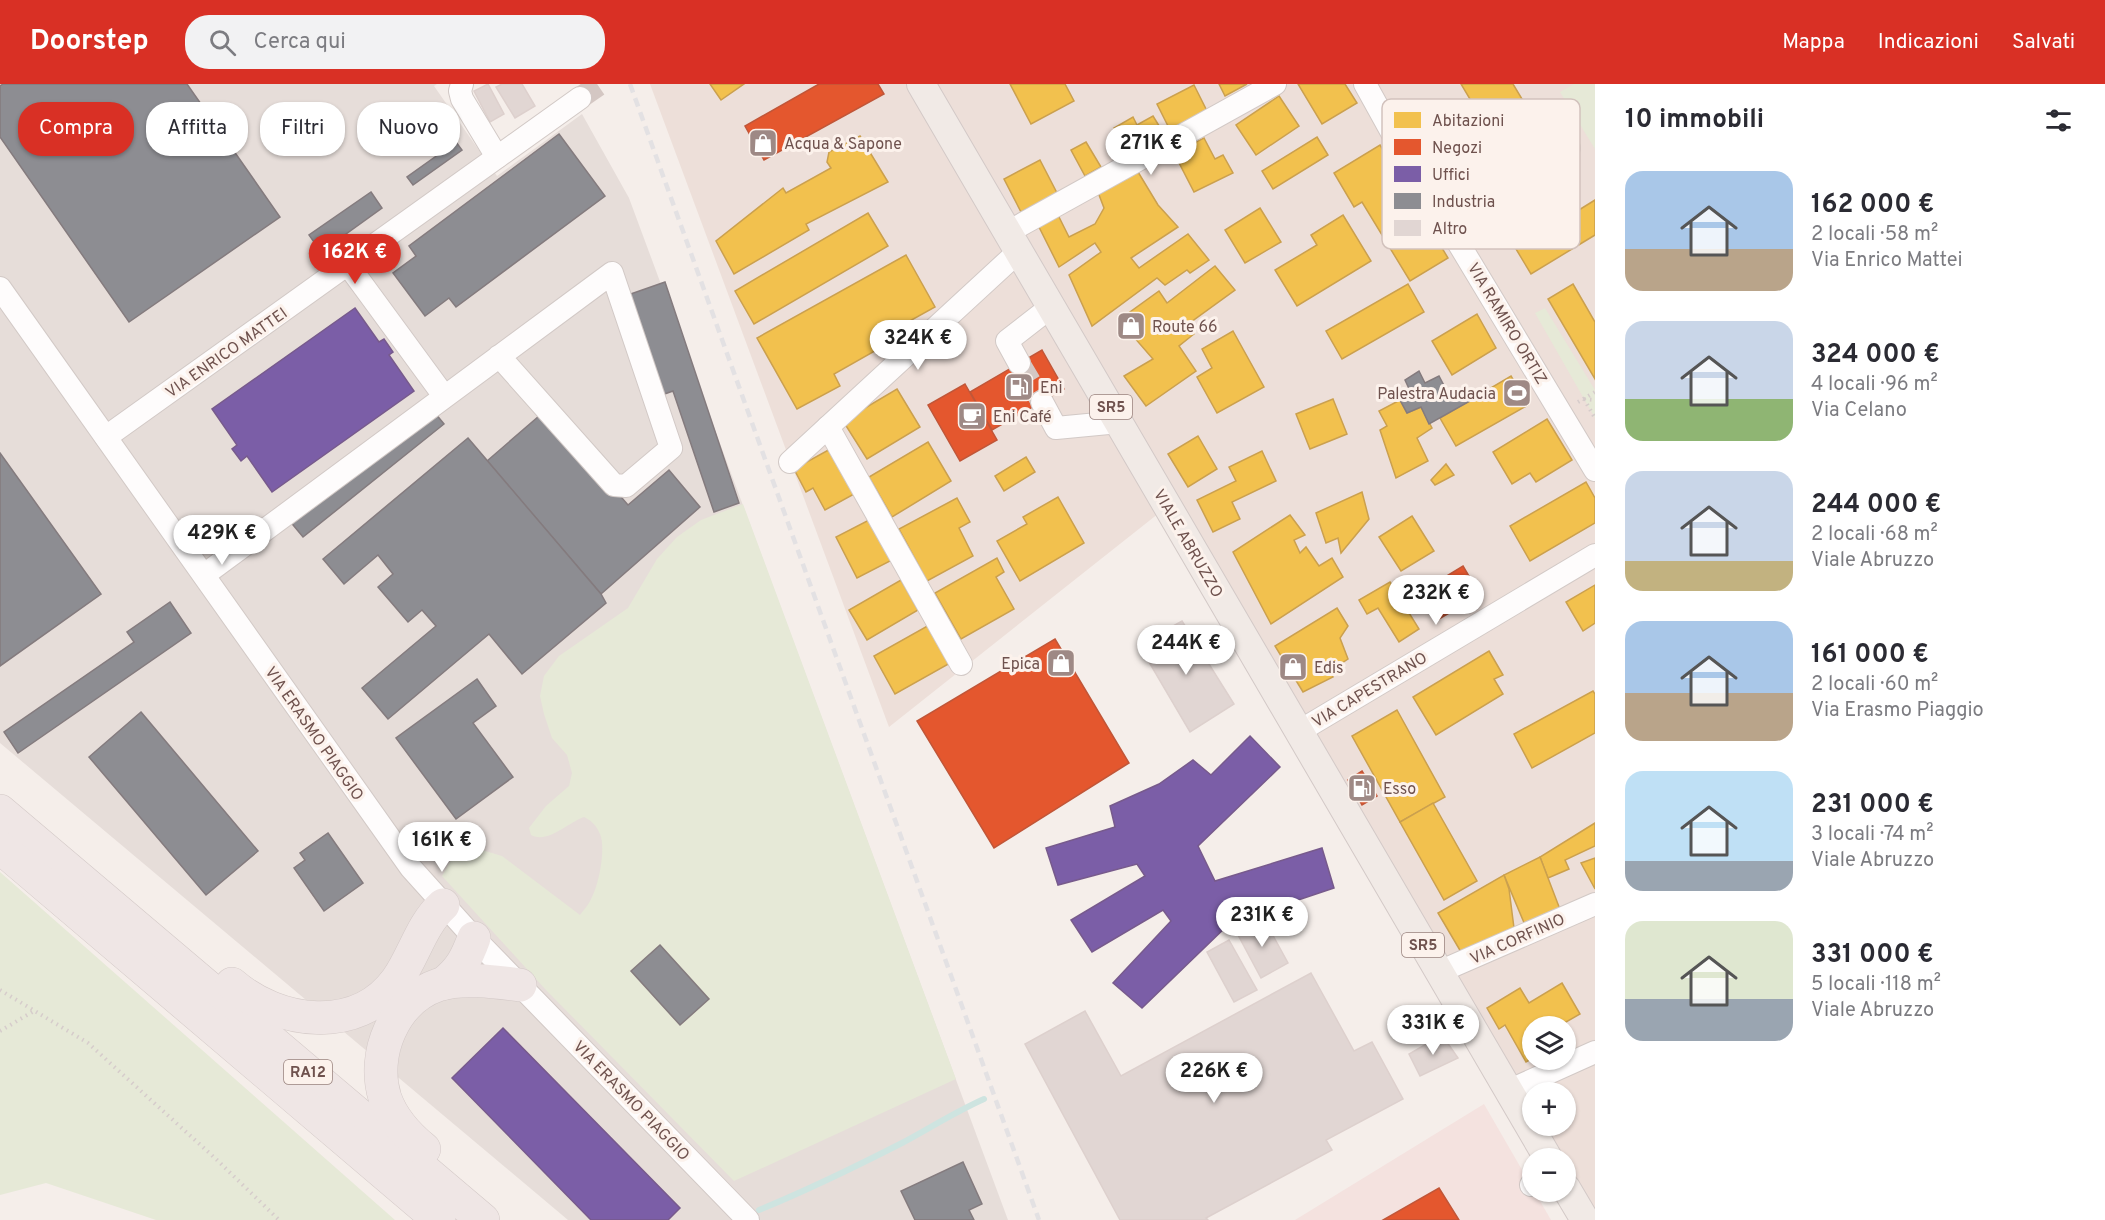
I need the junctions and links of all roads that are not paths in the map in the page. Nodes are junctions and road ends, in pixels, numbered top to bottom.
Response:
1 (462, 84) edge
2 (1275, 84) edge
3 (1365, 84) edge
4 (926, 86) edge
5 (580, 98) tunnel mouth
6 (1382, 115) edge
7 (497, 157) junction
8 (1013, 241) junction
9 (1464, 249) edge
10 (348, 265) junction
11 (0, 288) edge
12 (1052, 306) junction
13 (499, 356) junction
14 (1019, 363) tunnel mouth
15 (444, 396) junction
16 (1042, 402) tunnel mouth
17 (1119, 422) junction
18 (828, 427) junction
19 (106, 437) junction
20 (790, 462) dead end
21 (1595, 470) edge
22 (1595, 555) edge
23 (204, 575) junction
24 (961, 664) dead end
25 (1298, 732) junction
26 (0, 811) edge
27 (0, 847) edge
28 (1595, 904) edge
29 (443, 905) junction
30 (134, 925) junction
31 (474, 938) junction
32 (1439, 972) junction
33 (444, 983) junction
34 (520, 986) junction
35 (1595, 1052) edge
36 (1508, 1090) junction
37 (1522, 1109) edge
38 (1574, 1202) edge
39 (439, 1220) edge
40 (483, 1220) edge
41 (497, 1220) edge
42 (748, 1220) edge
43 (1585, 1220) edge

1 - 7 street
2 - 8 street
3 - 6 street, VIA RAMIRO ORTIZ
4 - 8 main road, VIALE ABRUZZO / SR5
5 - 7 street, VIA ENRICO MATTEI
7 - 10 street, VIA ENRICO MATTEI
8 - 12 main road, VIALE ABRUZZO / SR5
8 - 18 street
9 - 21 street, VIA RAMIRO ORTIZ
10 - 15 street
10 - 19 street, VIA ENRICO MATTEI
11 - 19 street, VIA ERASMO PIAGGIO
12 - 14 street
12 - 17 main road, VIALE ABRUZZO / SR5
13 - 13 street
13 - 15 street
15 - 23 street
16 - 17 street
17 - 25 main road, VIALE ABRUZZO / SR5
18 - 20 street
18 - 24 street
19 - 23 street, VIA ERASMO PIAGGIO
22 - 25 street, VIA CAPESTRANO
23 - 29 street, VIA ERASMO PIAGGIO
25 - 32 main road, VIALE ABRUZZO / SR5
26 - 30 highway, RA12
27 - 39 highway, RA12
28 - 32 street, VIA CORFINIO
29 - 30 highway
29 - 31 street, VIA ERASMO PIAGGIO
30 - 40 highway, RA12
31 - 33 highway
31 - 34 street, VIA ERASMO PIAGGIO
32 - 36 main road, VIALE ABRUZZO / SR5
33 - 34 highway
33 - 41 highway
34 - 42 street, VIA ERASMO PIAGGIO
35 - 36 street
36 - 37 main road, VIALE ABRUZZO / SR5
38 - 43 main road

